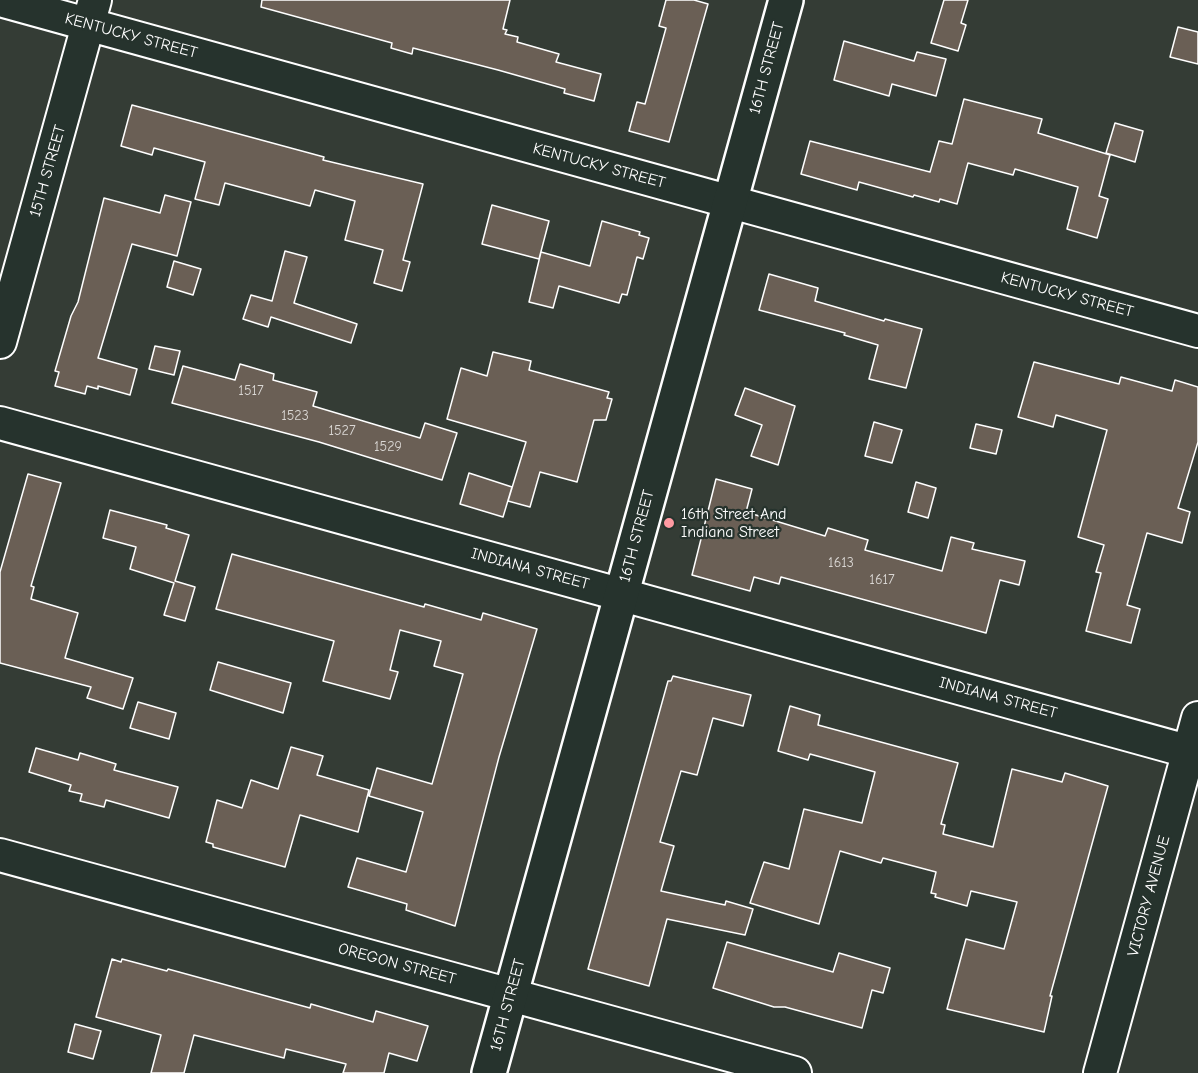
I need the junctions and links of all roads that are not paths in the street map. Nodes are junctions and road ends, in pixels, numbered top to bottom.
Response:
1 (0, 0) edge
2 (786, 0) edge
3 (92, 12) edge
4 (730, 202) junction
5 (1198, 331) edge
6 (0, 342) edge
7 (0, 423) edge
8 (621, 594) junction
9 (1198, 718) edge
10 (1194, 752) edge
11 (0, 855) edge
12 (511, 995) junction
13 (489, 1073) edge
14 (795, 1073) edge
15 (1100, 1073) edge

1 - 3 street, KENTUCKY STREET
2 - 4 street, 16TH STREET
3 - 4 street, KENTUCKY STREET
3 - 6 street, 15TH STREET
4 - 5 street, KENTUCKY STREET
4 - 8 street, 16TH STREET
7 - 8 street, INDIANA STREET
8 - 10 street, INDIANA STREET
8 - 12 street, 16TH STREET
9 - 10 street, VICTORY AVENUE
10 - 15 street, VICTORY AVENUE
11 - 12 street, OREGON STREET
12 - 13 street, 16TH STREET
12 - 14 street, OREGON STREET

